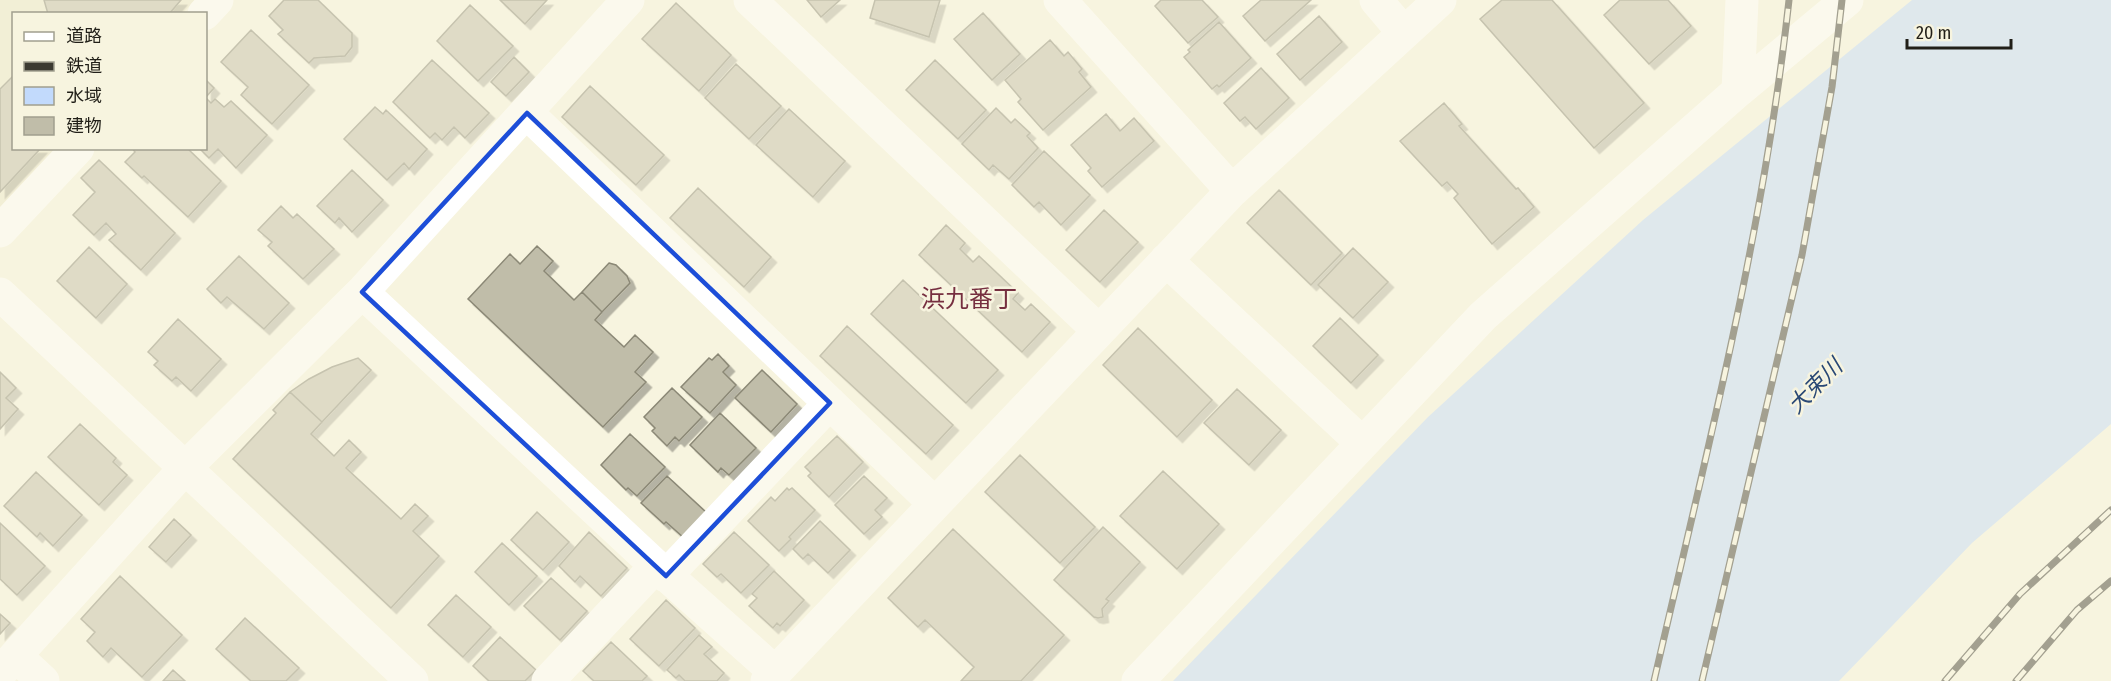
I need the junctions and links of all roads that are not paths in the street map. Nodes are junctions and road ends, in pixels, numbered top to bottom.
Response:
1 (217, 0) edge
2 (628, 0) edge
3 (750, 0) edge
4 (1060, 0) edge
5 (1376, 0) edge
6 (1440, 0) edge
7 (1742, 0) edge
8 (1847, 0) edge
9 (206, 12) edge
10 (1404, 33) junction
11 (1738, 91) junction
12 (527, 113) junction
13 (76, 150) edge
14 (1232, 191) junction
15 (0, 231) edge
16 (1166, 260) junction
17 (362, 292) junction
18 (0, 294) edge
19 (1098, 330) junction
20 (830, 403) junction
21 (1362, 443) junction
22 (185, 468) junction
23 (935, 504) junction
24 (661, 571) junction
25 (8, 665) edge
26 (771, 677) edge
27 (43, 681) edge
28 (412, 681) edge
29 (548, 681) edge
30 (1138, 681) edge

1 - 9 street
2 - 12 street
3 - 19 street
4 - 14 street
5 - 10 street
6 - 10 street
7 - 11 street
8 - 11 street
10 - 14 street
11 - 21 street
12 - 17 street
12 - 20 street
13 - 15 street
14 - 16 street
16 - 19 street
16 - 21 street
17 - 22 street
17 - 24 street
18 - 22 street
19 - 23 street
20 - 23 street
20 - 24 street
21 - 30 street
22 - 25 street
22 - 28 street
23 - 26 street
24 - 26 street
24 - 29 street
25 - 27 street

